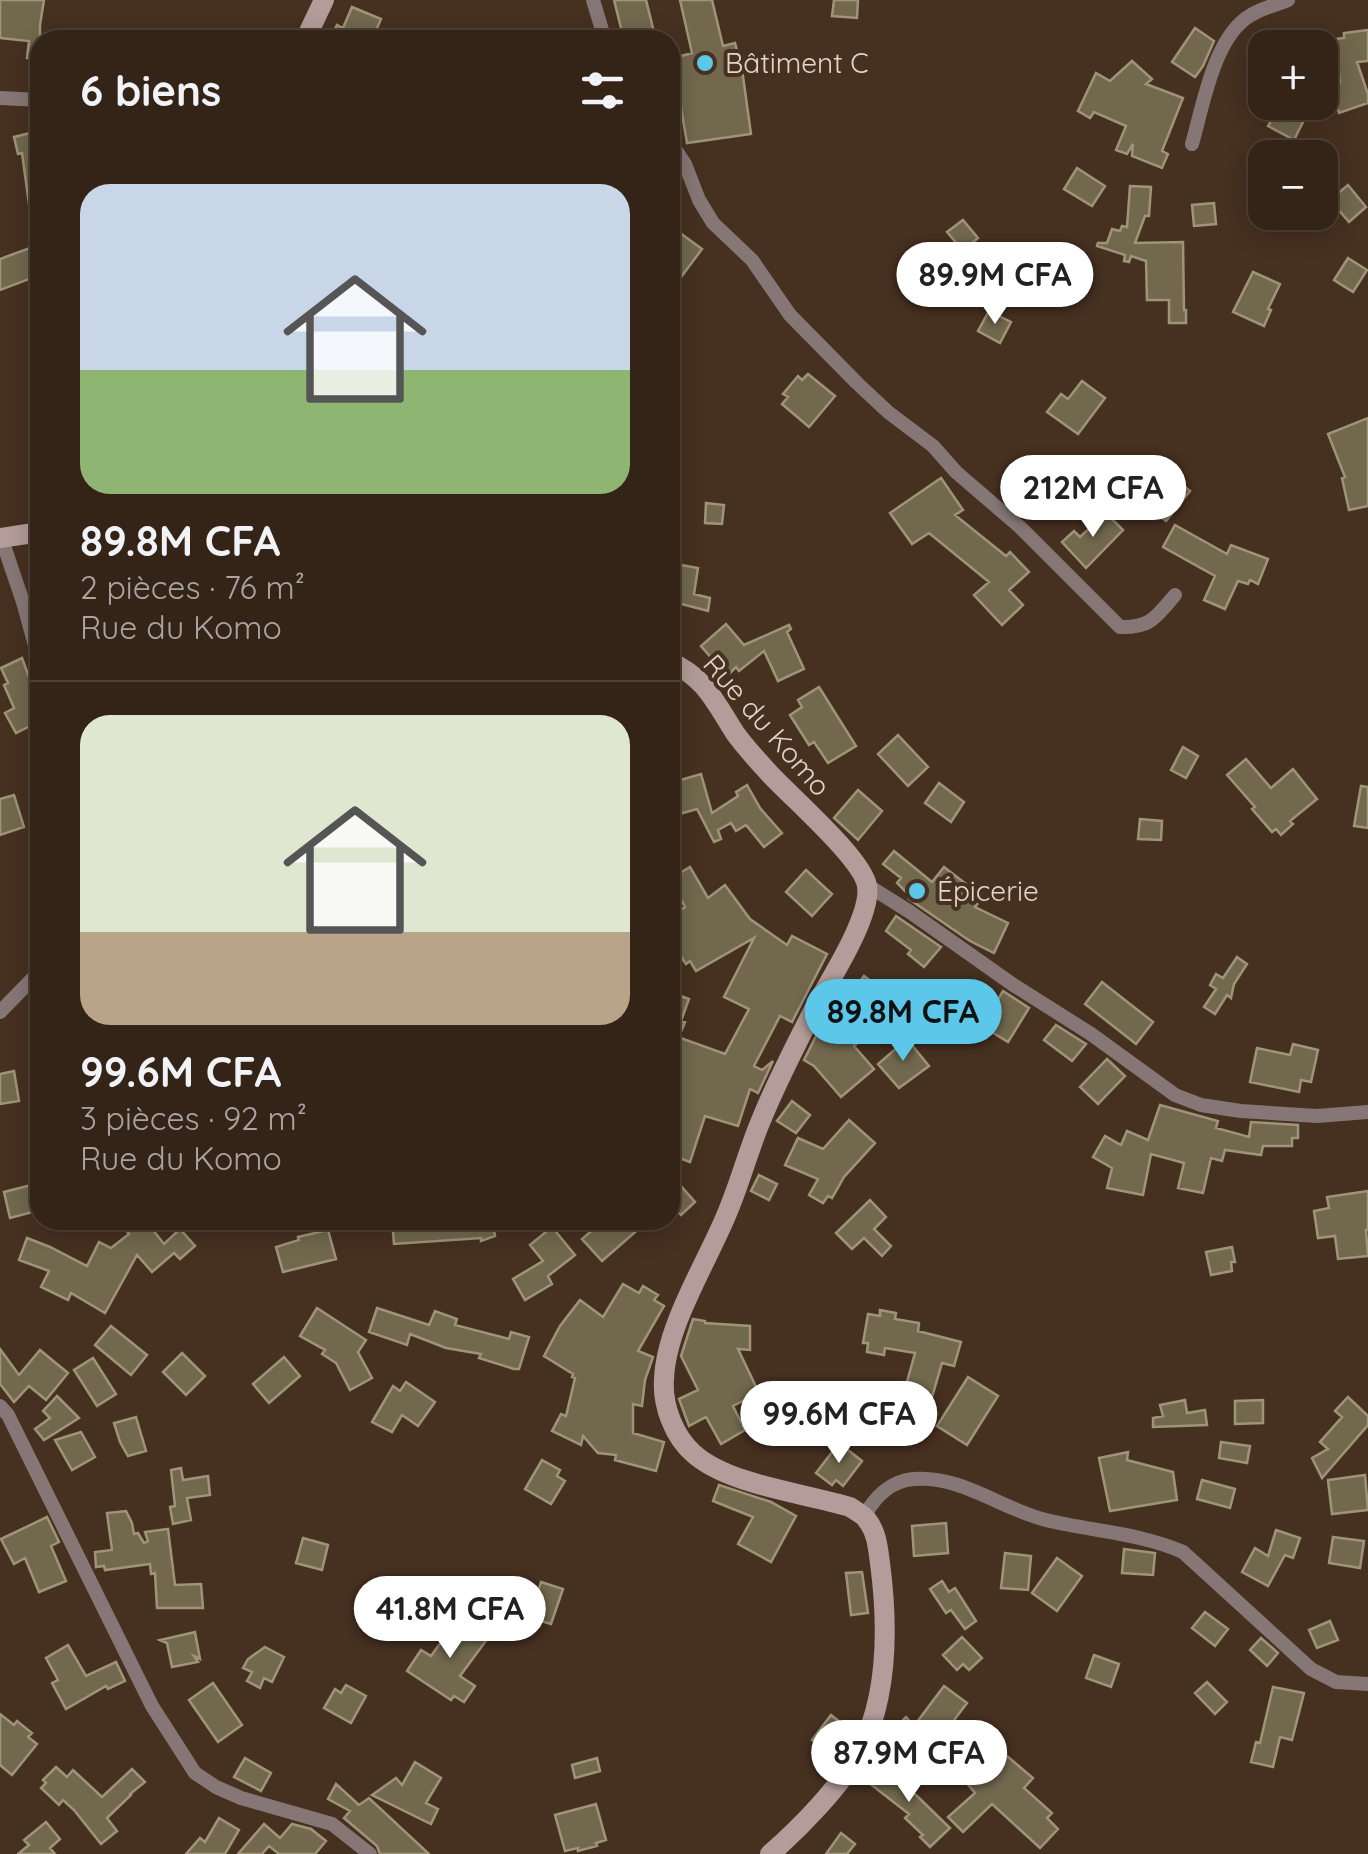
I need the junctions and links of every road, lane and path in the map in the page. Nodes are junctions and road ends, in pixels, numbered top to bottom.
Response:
1 (324, 0) edge
2 (593, 0) edge
3 (1288, 0) edge
4 (310, 30) edge
5 (602, 30) edge
6 (0, 98) edge
7 (30, 100) edge
8 (1192, 144) dead end
9 (680, 155) edge
10 (30, 534) edge
11 (1, 538) edge
12 (1175, 595) dead end
13 (30, 625) edge
14 (680, 667) edge
15 (867, 885) junction
16 (30, 982) edge
17 (0, 1012) edge
18 (1368, 1112) edge
19 (0, 1406) edge
20 (865, 1515) junction
21 (1368, 1684) edge
22 (370, 1854) edge
23 (770, 1854) edge

1 - 4 street
2 - 5 street
3 - 8 street
6 - 7 street
9 - 12 street
10 - 11 street
11 - 13 street
14 - 15 street, Rue du Komo
15 - 18 street
15 - 20 street
16 - 17 street
19 - 22 street
20 - 21 street
20 - 23 street

